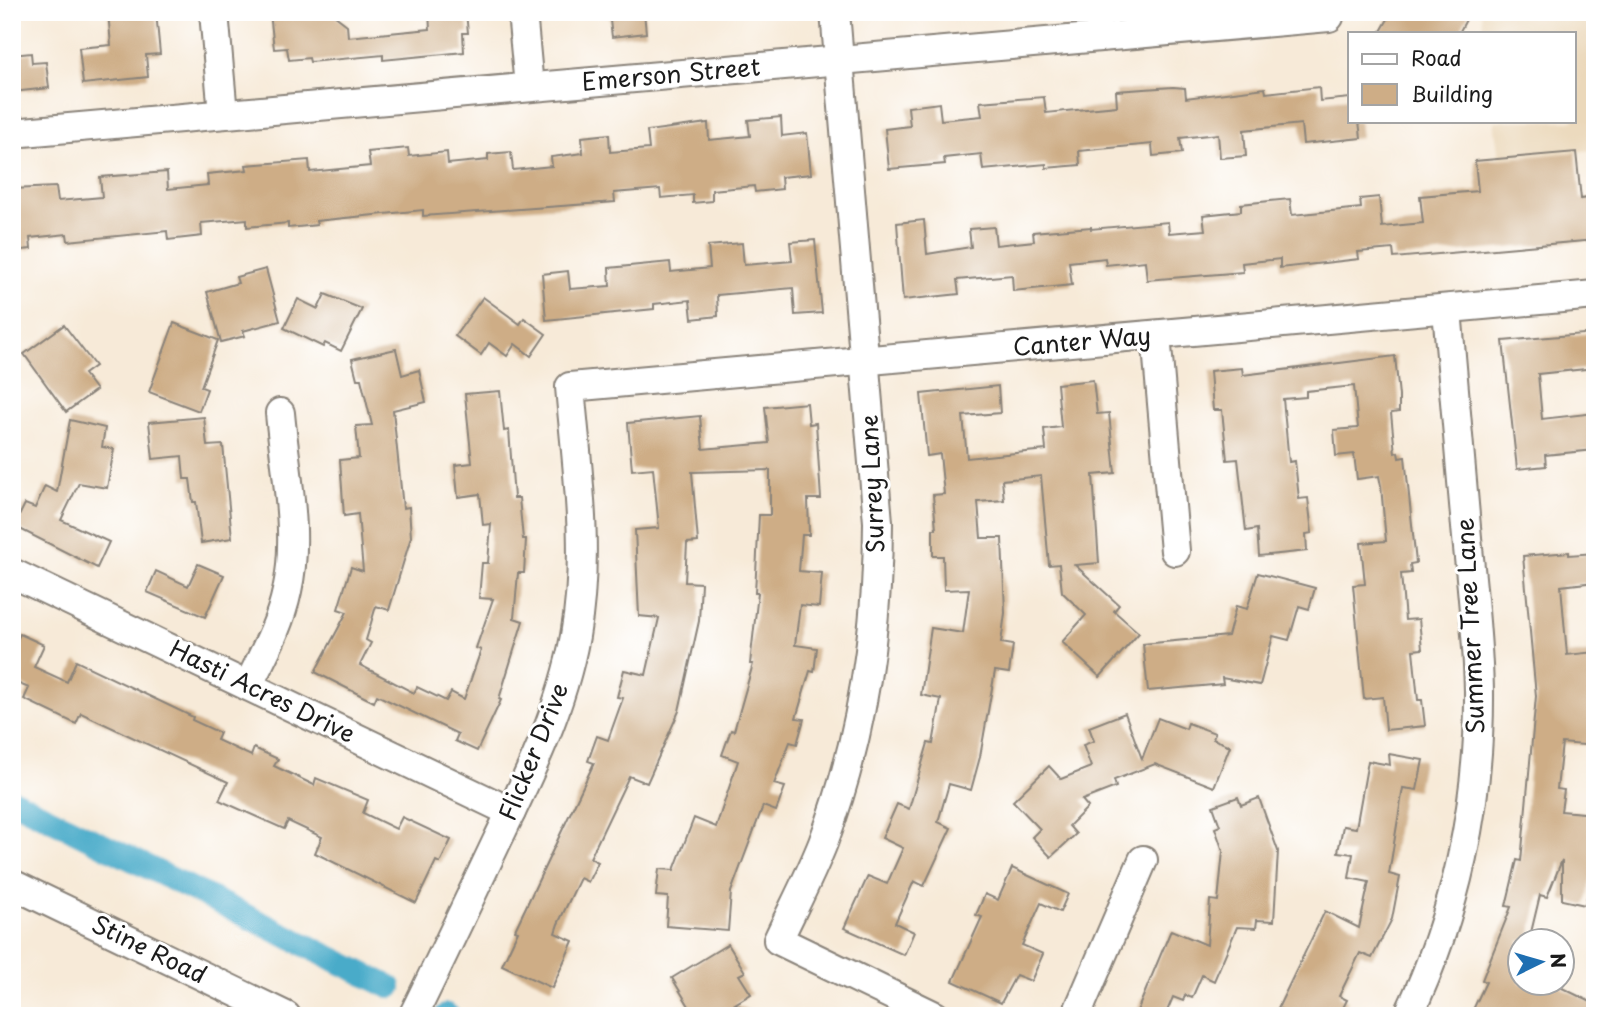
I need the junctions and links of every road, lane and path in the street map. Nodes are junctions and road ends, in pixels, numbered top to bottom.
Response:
1 (214, 12) edge
2 (522, 12) edge
3 (835, 12) edge
4 (1329, 15) edge
5 (839, 60) junction
6 (529, 88) junction
7 (223, 114) junction
8 (12, 133) edge
9 (1595, 295) edge
10 (1447, 310) junction
11 (1156, 335) junction
12 (865, 361) junction
13 (570, 387) joint
14 (280, 413) dead end
15 (1175, 551) dead end
16 (12, 573) edge
17 (248, 686) junction
18 (511, 812) junction
19 (1143, 860) dead end
20 (12, 884) edge
21 (286, 1016) edge
22 (413, 1016) edge
23 (935, 1016) edge
24 (1076, 1016) edge
25 (1408, 1016) edge

1 - 7 street
2 - 6 street
3 - 5 street, Surrey Lane
4 - 5 street, Emerson Street
5 - 6 street, Emerson Street
5 - 12 street, Surrey Lane
6 - 7 street, Emerson Street
7 - 8 street, Emerson Street
9 - 10 street, Canter Way
10 - 11 street, Canter Way
10 - 25 street, Summer Tree Lane
11 - 12 street, Canter Way
11 - 15 street
12 - 13 street, Canter Way
12 - 23 street, Surrey Lane
13 - 18 street, Flicker Drive
14 - 17 street
16 - 17 street, Hasti Acres Drive
17 - 18 street, Hasti Acres Drive
18 - 22 street, Flicker Drive
19 - 24 street
20 - 21 street, Stine Road

